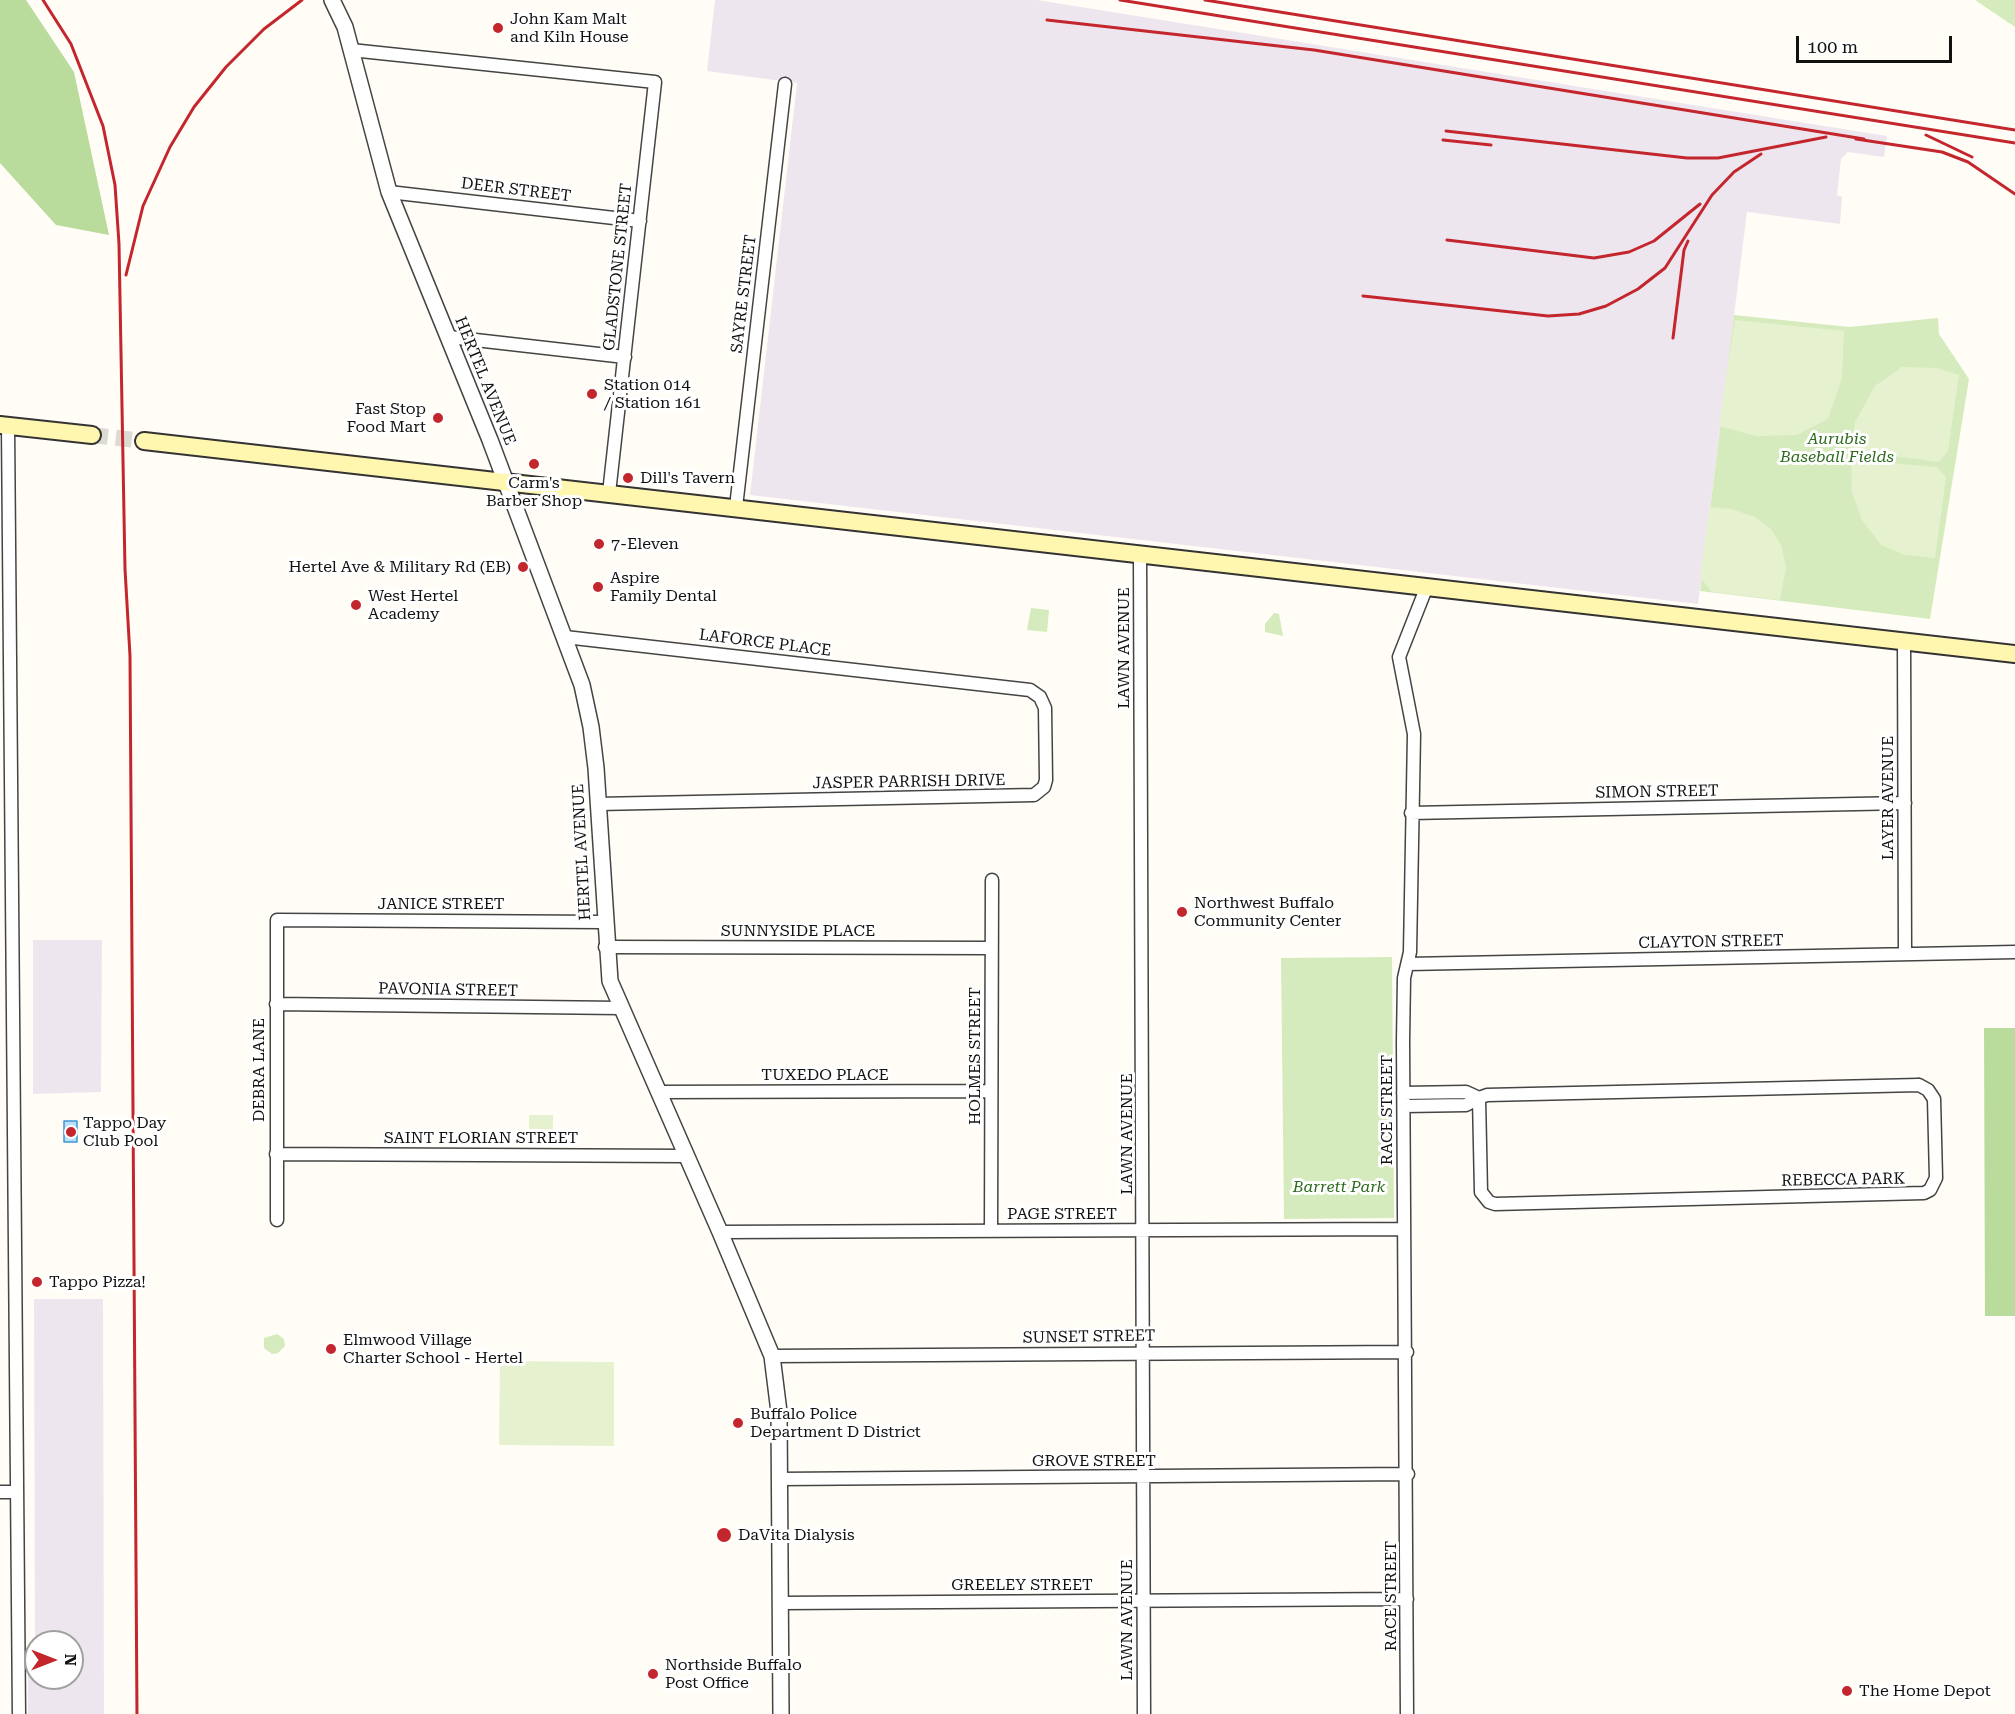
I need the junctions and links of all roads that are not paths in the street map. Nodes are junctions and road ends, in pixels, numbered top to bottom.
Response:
1 (332, 0) edge
2 (351, 50) junction
3 (785, 84) dead end
4 (389, 192) junction
5 (640, 221) junction
6 (449, 337) junction
7 (625, 357) junction
8 (4, 425) edge
9 (92, 435) tunnel mouth
10 (144, 441) tunnel mouth
11 (506, 482) junction
12 (609, 493) junction
13 (736, 507) junction
14 (1140, 553) junction
15 (1427, 586) junction
16 (565, 637) junction
17 (1904, 641) junction
18 (2015, 654) edge
19 (962, 682) joint
20 (1905, 803) junction
21 (598, 804) junction
22 (1411, 813) junction
23 (6, 838) edge
24 (992, 880) dead end
25 (277, 920) joint
26 (604, 922) junction
27 (606, 948) junction
28 (991, 948) junction
29 (2015, 952) edge
30 (1905, 954) junction
31 (1408, 964) junction
32 (276, 1004) junction
33 (620, 1008) junction
34 (991, 1091) junction
35 (658, 1092) junction
36 (1404, 1093) junction
37 (1479, 1098) junction
38 (1404, 1106) junction
39 (0, 1134) edge
40 (14, 1134) junction
41 (276, 1154) junction
42 (686, 1156) junction
43 (277, 1220) dead end
44 (1404, 1229) junction
45 (1143, 1230) junction
46 (991, 1231) junction
47 (720, 1232) junction
48 (1407, 1352) junction
49 (1143, 1353) junction
50 (771, 1356) junction
51 (1408, 1474) junction
52 (1143, 1477) junction
53 (780, 1479) junction
54 (0, 1492) edge
55 (17, 1492) junction
56 (1407, 1599) junction
57 (1144, 1600) junction
58 (781, 1602) junction
59 (19, 1714) edge
60 (782, 1714) edge
61 (1144, 1714) edge
62 (1407, 1714) edge

1 - 2 street, HERTEL AVENUE
2 - 4 street, HERTEL AVENUE
2 - 5 street, GLADSTONE STREET
3 - 13 street, SAYRE STREET
4 - 5 street, DEER STREET
4 - 6 street, HERTEL AVENUE
5 - 7 street, GLADSTONE STREET
6 - 7 street
6 - 11 street, HERTEL AVENUE
7 - 12 street, GLADSTONE STREET
8 - 9 main road
8 - 23 street
10 - 11 main road
11 - 12 main road
11 - 16 street, HERTEL AVENUE
12 - 13 main road
13 - 14 main road
14 - 15 main road
14 - 45 street, LAWN AVENUE
15 - 17 main road
15 - 22 street, RACE STREET
16 - 19 street, LAFORCE PLACE
16 - 21 street, HERTEL AVENUE
17 - 18 main road
17 - 20 street, LAYER AVENUE
19 - 21 street, JASPER PARRISH DRIVE
20 - 22 street, SIMON STREET
20 - 30 street, LAYER AVENUE
21 - 26 street, HERTEL AVENUE
22 - 31 street, RACE STREET
23 - 40 street
24 - 28 street, HOLMES STREET
25 - 26 street, JANICE STREET
25 - 32 street, DEBRA LANE
26 - 27 street, HERTEL AVENUE
27 - 28 street, SUNNYSIDE PLACE
27 - 33 street, HERTEL AVENUE
28 - 34 street, HOLMES STREET
29 - 30 street, CLAYTON STREET
30 - 31 street, CLAYTON STREET
31 - 36 street, RACE STREET
32 - 33 street, PAVONIA STREET
32 - 41 street, DEBRA LANE
33 - 35 street, HERTEL AVENUE
34 - 35 street, TUXEDO PLACE
34 - 46 street, HOLMES STREET
35 - 42 street, HERTEL AVENUE
36 - 37 street, REBECCA PARK
36 - 38 street, RACE STREET
37 - 37 street, REBECCA PARK
37 - 38 street, REBECCA PARK
38 - 44 street, RACE STREET
39 - 40 street
40 - 55 street
41 - 42 street, SAINT FLORIAN STREET
41 - 43 street, DEBRA LANE
42 - 47 street, HERTEL AVENUE
44 - 45 street, PAGE STREET
44 - 48 street, RACE STREET
45 - 46 street, PAGE STREET
45 - 49 street, LAWN AVENUE
46 - 47 street, PAGE STREET
47 - 50 street, HERTEL AVENUE
48 - 49 street, SUNSET STREET
48 - 51 street, RACE STREET
49 - 50 street, SUNSET STREET
49 - 52 street, LAWN AVENUE
50 - 53 street, HERTEL AVENUE
51 - 52 street, GROVE STREET
51 - 56 street, RACE STREET
52 - 53 street, GROVE STREET
52 - 57 street, LAWN AVENUE
53 - 58 street, HERTEL AVENUE
54 - 55 street
55 - 59 street
56 - 57 street, GREELEY STREET
56 - 62 street, RACE STREET
57 - 58 street, GREELEY STREET
57 - 61 street, LAWN AVENUE
58 - 60 street, HERTEL AVENUE

